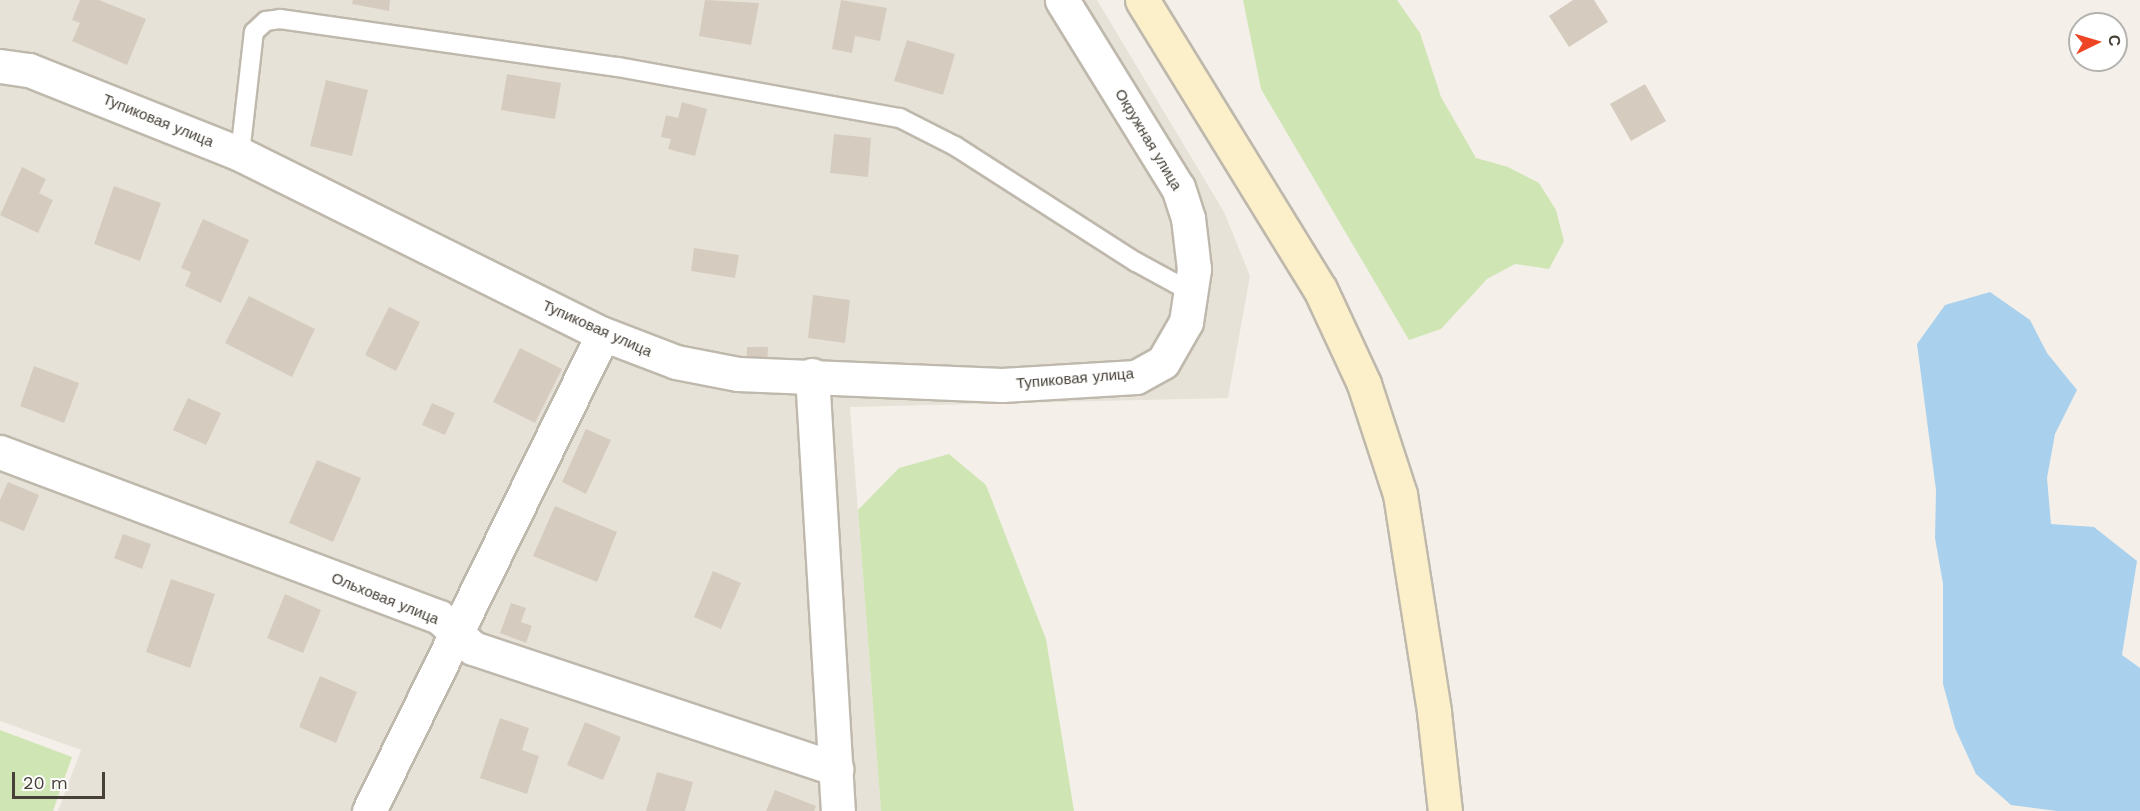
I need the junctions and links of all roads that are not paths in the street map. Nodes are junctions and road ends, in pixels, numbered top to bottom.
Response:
1 (1062, 0) edge
2 (1142, 0) edge
3 (0, 66) edge
4 (240, 154) junction
5 (1193, 293) junction
6 (603, 334) junction
7 (812, 375) junction
8 (0, 452) edge
9 (454, 632) junction
10 (836, 769) junction
11 (369, 811) edge
12 (838, 811) edge
13 (1445, 811) edge

1 - 5 street, Окружная улица
2 - 13 street
3 - 4 street, Тупиковая улица
4 - 5 lane
4 - 6 street, Тупиковая улица
5 - 7 street, Тупиковая улица
6 - 7 street, Тупиковая улица
6 - 9 street
7 - 10 street
8 - 9 street, Ольховая улица
9 - 10 street, Ольховая улица
9 - 11 street
10 - 12 street

